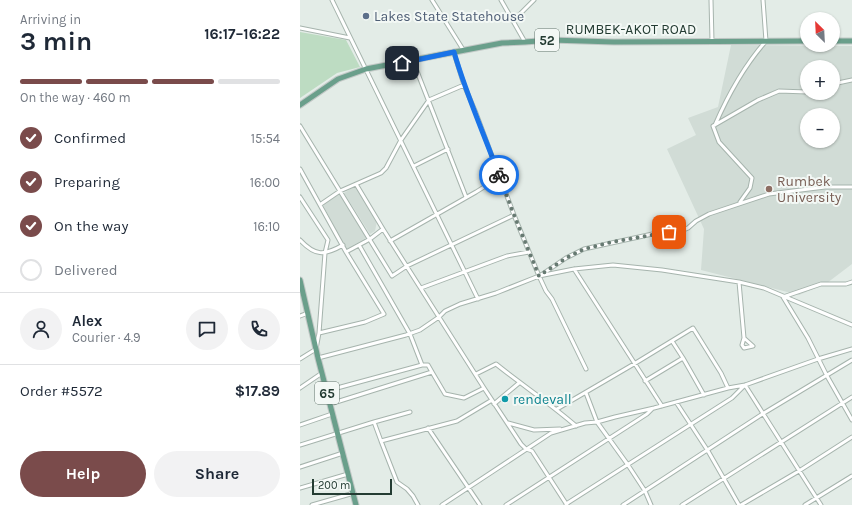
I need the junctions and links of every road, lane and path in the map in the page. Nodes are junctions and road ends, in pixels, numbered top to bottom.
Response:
1 (332, 0) edge
2 (432, 0) edge
3 (501, 0) edge
4 (534, 0) edge
5 (711, 0) edge
6 (763, 0) edge
7 (513, 21) junction
8 (300, 28) edge
9 (350, 38) junction
10 (712, 41) junction
11 (766, 41) junction
12 (800, 41) edge
13 (840, 41) edge
14 (852, 41) edge
15 (525, 42) junction
16 (464, 51) junction
17 (454, 52) junction
18 (414, 61) junction
19 (366, 70) junction
20 (852, 80) edge
21 (840, 83) edge
22 (464, 85) junction
23 (800, 92) edge
24 (429, 100) junction
25 (300, 105) edge
26 (300, 126) edge
27 (715, 126) junction
28 (401, 140) junction
29 (448, 149) junction
30 (414, 166) junction
31 (300, 169) edge
32 (500, 177) junction
33 (356, 184) junction
34 (852, 187) edge
35 (340, 191) junction
36 (300, 197) edge
37 (466, 197) junction
38 (740, 202) junction
39 (320, 204) junction
40 (437, 214) junction
41 (514, 215) junction
42 (383, 229) junction
43 (370, 239) junction
44 (300, 240) edge
45 (390, 241) junction
46 (452, 244) junction
47 (343, 245) junction
48 (359, 245) junction
49 (326, 252) junction
50 (346, 252) junction
51 (529, 252) junction
52 (407, 266) junction
53 (574, 269) junction
54 (465, 271) junction
55 (539, 276) junction
56 (300, 280) edge
57 (739, 282) junction
58 (852, 282) edge
59 (420, 288) junction
60 (301, 290) edge
61 (783, 297) junction
62 (478, 299) junction
63 (308, 313) junction
64 (300, 316) edge
65 (440, 317) junction
66 (852, 325) edge
67 (319, 333) junction
68 (410, 334) junction
69 (744, 338) dead end
70 (672, 341) junction
71 (316, 349) junction
72 (852, 349) edge
73 (318, 358) junction
74 (683, 358) junction
75 (300, 359) edge
76 (818, 359) junction
77 (852, 360) edge
78 (634, 364) junction
79 (422, 365) junction
80 (586, 369) dead end
81 (432, 372) junction
82 (322, 373) junction
83 (476, 374) junction
84 (827, 376) junction
85 (646, 381) junction
86 (519, 383) junction
87 (745, 385) junction
88 (300, 388) edge
89 (484, 388) junction
90 (728, 388) junction
91 (326, 390) junction
92 (586, 392) junction
93 (704, 395) junction
94 (852, 398) edge
95 (492, 400) junction
96 (676, 402) junction
97 (330, 404) junction
98 (494, 404) junction
99 (843, 404) junction
100 (662, 406) junction
101 (654, 408) junction
102 (557, 409) junction
103 (410, 412) dead end
104 (764, 413) junction
105 (332, 414) junction
106 (852, 420) edge
107 (374, 422) junction
108 (597, 422) junction
109 (507, 423) junction
110 (300, 424) edge
111 (691, 424) junction
112 (576, 426) junction
113 (428, 428) junction
114 (563, 429) junction
115 (337, 434) junction
116 (852, 437) edge
117 (608, 438) junction
118 (381, 441) junction
119 (782, 442) junction
120 (300, 445) edge
121 (526, 449) junction
122 (708, 451) junction
123 (343, 453) junction
124 (628, 464) junction
125 (300, 467) edge
126 (799, 471) junction
127 (348, 474) junction
128 (549, 476) junction
129 (852, 476) edge
130 (724, 478) junction
131 (300, 488) edge
132 (469, 488) junction
133 (645, 491) junction
134 (354, 493) junction
135 (816, 498) junction
136 (312, 505) edge
137 (356, 505) edge
138 (418, 505) edge
139 (442, 505) edge
140 (480, 505) edge
141 (506, 505) edge
142 (565, 505) edge
143 (623, 505) edge
144 (651, 505) edge
145 (682, 505) edge
146 (740, 505) edge
147 (805, 505) edge
148 (821, 505) edge

1 - 9 street
2 - 16 street
3 - 7 street
4 - 7 street
5 - 10 street
6 - 11 street
7 - 15 street
8 - 9 street
9 - 19 street
10 - 11 main road, RUMBEK-AKOT ROAD / 52
10 - 15 main road, RUMBEK-AKOT ROAD / 52
11 - 12 main road, RUMBEK-AKOT ROAD / 52
11 - 27 street
13 - 14 main road
15 - 16 main road, RUMBEK-AKOT ROAD / 52
16 - 17 main road, RUMBEK-AKOT ROAD / 52
17 - 18 main road, RUMBEK-AKOT ROAD / 52
17 - 22 street
18 - 19 main road, RUMBEK-AKOT ROAD / 52
18 - 24 street
19 - 25 main road, RUMBEK-AKOT ROAD / 52
19 - 28 street
20 - 21 street
22 - 24 street
22 - 32 street
23 - 27 street
24 - 28 street
24 - 29 street
26 - 35 street
27 - 38 street
28 - 30 street
28 - 33 street
29 - 30 street
29 - 37 street
30 - 40 street
31 - 39 street
32 - 37 street
32 - 41 street
33 - 35 street
33 - 42 street
34 - 38 street
35 - 39 street
35 - 43 street
36 - 49 street
37 - 40 street
38 - 55 street
39 - 47 street
40 - 45 street
40 - 46 street
41 - 46 street
41 - 51 street
42 - 43 street
42 - 45 street
43 - 48 street
43 - 52 street
44 - 49 street
45 - 52 street
46 - 52 street
46 - 54 street
47 - 49 street
47 - 50 street
48 - 50 street
48 - 68 street
49 - 67 street
50 - 67 street
51 - 54 street
51 - 55 street
52 - 59 street
53 - 55 street
53 - 57 street
53 - 78 street
54 - 59 street
54 - 62 street
55 - 62 street
55 - 80 street
56 - 60 main road, 65
57 - 61 street
57 - 69 street
58 - 61 street
59 - 65 street
60 - 63 main road, 65
61 - 66 street
61 - 76 street
62 - 65 street
63 - 64 street
63 - 71 main road, 65
65 - 68 street
65 - 83 street
67 - 71 street
68 - 73 street
68 - 79 street
70 - 74 street
70 - 78 street
70 - 90 street
71 - 73 main road, 65
71 - 75 street
72 - 76 street
73 - 82 main road, 65
74 - 85 street
74 - 93 street
76 - 84 street
76 - 87 street
77 - 84 street
78 - 85 street
78 - 92 street
79 - 81 street
79 - 91 street
81 - 89 street
81 - 97 street
82 - 88 street
82 - 91 main road, 65
83 - 86 street
83 - 89 street
84 - 99 street
84 - 104 street
85 - 100 street
86 - 98 street
86 - 102 street
87 - 90 street
87 - 104 street
87 - 111 street
89 - 95 street
90 - 93 street
91 - 97 main road, 65
92 - 102 street
92 - 108 street
93 - 96 street
94 - 99 street
95 - 98 street
95 - 113 street
96 - 100 street
96 - 111 street
97 - 105 main road, 65
98 - 109 street
99 - 106 street
99 - 119 street
100 - 101 street
101 - 108 street
101 - 117 street
102 - 112 street
103 - 107 street
104 - 119 street
104 - 122 street
105 - 110 street
105 - 115 main road, 65
107 - 115 street
107 - 118 street
108 - 112 street
108 - 117 street
109 - 114 street
109 - 121 street
111 - 122 street
111 - 124 street
112 - 114 street
113 - 118 street
113 - 132 street
114 - 121 street
115 - 120 street
115 - 123 main road, 65
116 - 126 street
117 - 124 street
117 - 128 street
118 - 138 street
119 - 126 street
119 - 130 street
121 - 128 street
121 - 132 street
122 - 130 street
122 - 133 street
123 - 125 street
123 - 127 main road, 65
124 - 133 street
124 - 142 street
126 - 135 street
126 - 146 street
127 - 131 street
127 - 134 main road, 65
128 - 141 street
128 - 142 street
129 - 135 street
130 - 145 street
130 - 146 street
132 - 139 street
132 - 140 street
133 - 143 street
133 - 144 street
134 - 136 street
134 - 137 main road, 65
135 - 147 street
135 - 148 street

